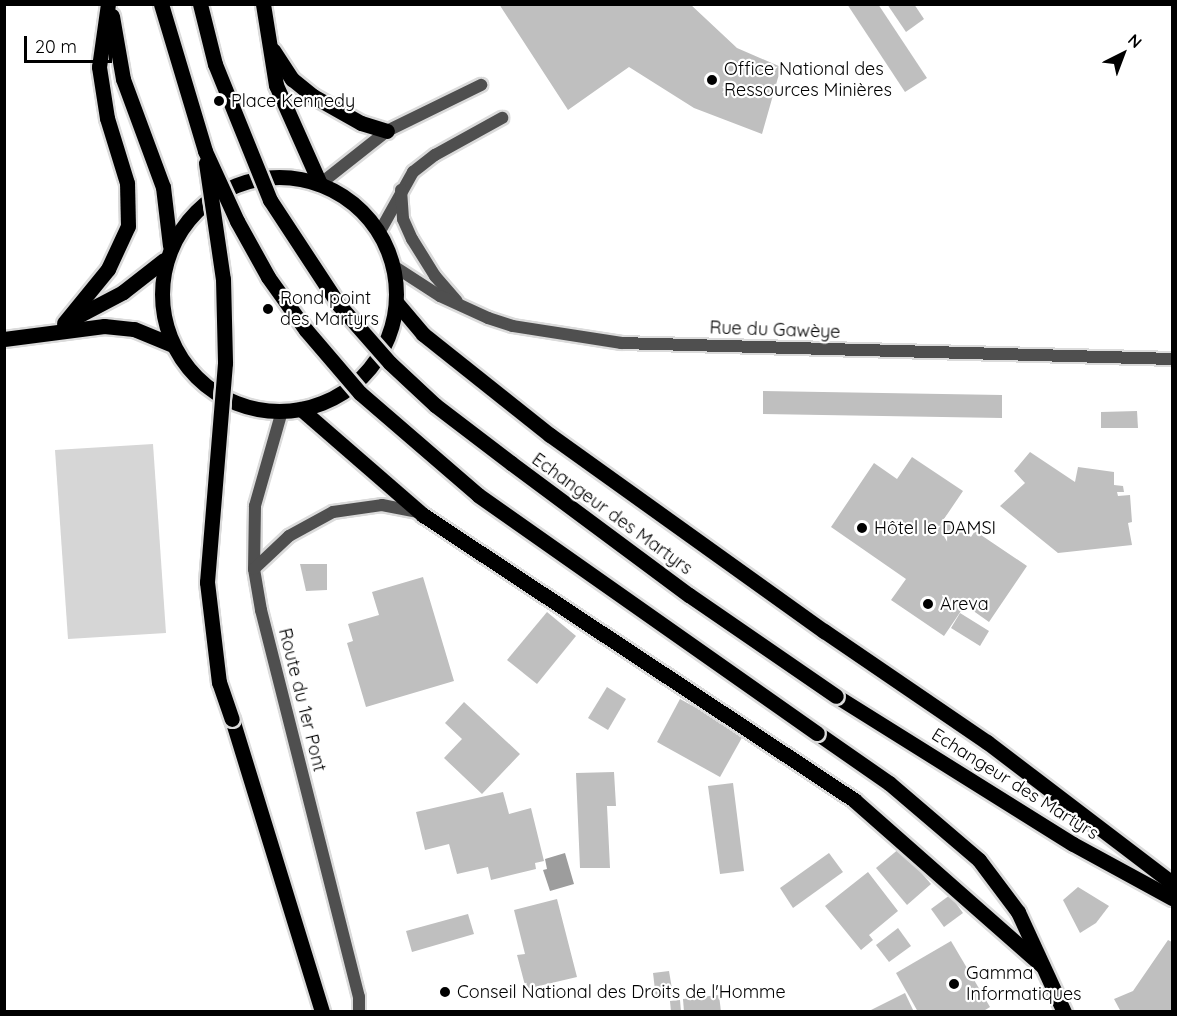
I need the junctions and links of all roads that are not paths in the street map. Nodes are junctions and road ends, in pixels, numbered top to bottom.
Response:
1 (109, 4) edge
2 (161, 4) edge
3 (200, 4) edge
4 (262, 4) edge
5 (270, 46) junction
6 (481, 85) dead end
7 (502, 118) dead end
8 (387, 131) junction
9 (205, 151) junction
10 (320, 184) junction
11 (401, 190) junction
12 (379, 233) junction
13 (167, 253) junction
14 (392, 265) junction
15 (396, 302) junction
16 (462, 307) junction
17 (64, 323) junction
18 (45, 331) junction
19 (4, 339) edge
20 (173, 345) junction
21 (1173, 359) edge
22 (301, 409) junction
23 (282, 411) junction
24 (423, 515) junction
25 (254, 569) junction
26 (1173, 883) edge
27 (1173, 898) edge
28 (1042, 966) junction
29 (359, 997) junction
30 (322, 1011) edge
31 (359, 1011) edge
32 (367, 1011) edge
33 (1064, 1011) edge

1 - 13 main road
1 - 17 main road
2 - 9 main road, bridge
3 - 27 main road, Echangeur des Martyrs, bridge
4 - 5 main road
5 - 8 main road
5 - 10 main road
6 - 8 street
7 - 11 street
8 - 10 street
9 - 28 main road, bridge
9 - 30 main road, bridge
10 - 12 main road
10 - 13 main road
11 - 12 street
11 - 16 street
12 - 14 main road
13 - 17 main road
13 - 20 main road
14 - 15 main road
14 - 16 street, Rue du Gawèye
15 - 22 main road
15 - 26 main road
16 - 21 street, Rue du Gawèye
17 - 18 main road
18 - 19 main road
18 - 20 main road
20 - 23 main road
22 - 23 main road
22 - 24 main road
23 - 25 street, Route du 1er Pont
24 - 25 street
24 - 28 main road
25 - 29 street, Route du 1er Pont
28 - 33 main road
29 - 31 street, Route du 1er Pont
29 - 32 street, Route du 1er Pont

